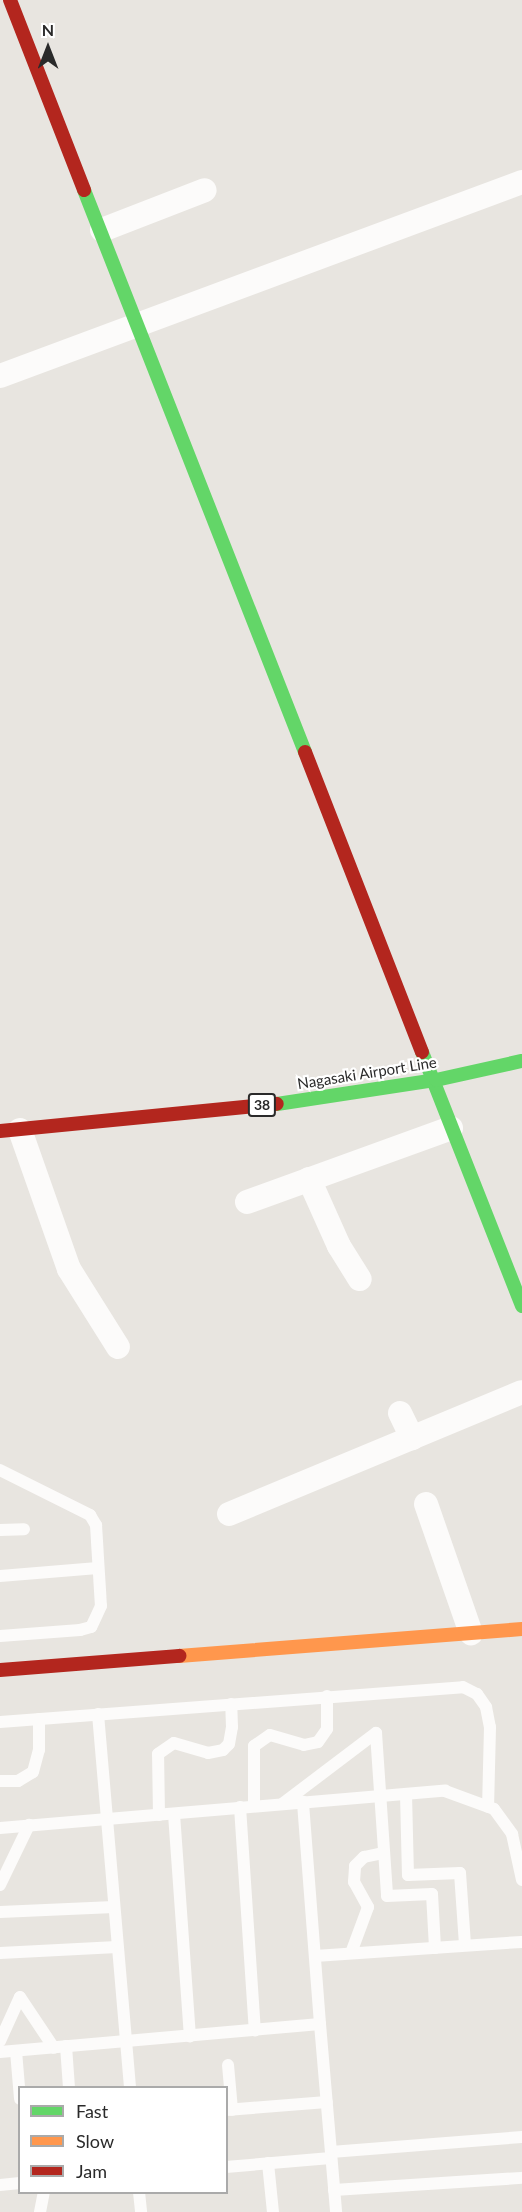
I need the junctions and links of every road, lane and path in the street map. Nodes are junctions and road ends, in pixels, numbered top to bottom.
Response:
1 (10, 0) edge
2 (522, 182) edge
3 (204, 190) dead end
4 (102, 230) junction
5 (141, 326) junction
6 (0, 376) edge
7 (522, 1061) edge
8 (436, 1080) junction
9 (451, 1128) junction
10 (10, 1131) edge
11 (309, 1179) junction
12 (247, 1202) dead end
13 (360, 1279) dead end
14 (522, 1306) edge
15 (118, 1347) dead end
16 (522, 1392) edge
17 (400, 1413) dead end
18 (412, 1438) junction
19 (0, 1470) edge
20 (426, 1504) dead end
21 (229, 1514) dead end
22 (24, 1529) dead end
23 (0, 1530) edge
24 (98, 1568) junction
25 (0, 1575) edge
26 (522, 1629) edge
27 (471, 1633) junction
28 (0, 1636) edge
29 (0, 1670) edge
30 (327, 1696) junction
31 (231, 1704) junction
32 (98, 1714) junction
33 (39, 1719) junction
34 (0, 1722) edge
35 (0, 1781) edge
36 (406, 1794) junction
37 (379, 1797) junction
38 (303, 1802) junction
39 (282, 1804) junction
40 (254, 1806) junction
41 (240, 1807) junction
42 (488, 1807) junction
43 (174, 1814) junction
44 (159, 1815) junction
45 (108, 1819) junction
46 (29, 1825) junction
47 (0, 1828) edge
48 (383, 1853) junction
49 (522, 1880) edge
50 (0, 1885) edge
51 (114, 1907) junction
52 (0, 1912) edge
53 (522, 1942) edge
54 (465, 1946) junction
55 (117, 1947) junction
56 (435, 1948) junction
57 (0, 1953) edge
58 (351, 1953) junction
59 (315, 1956) junction
60 (320, 2024) junction
61 (255, 2030) junction
62 (190, 2036) junction
63 (126, 2041) junction
64 (0, 2042) edge
65 (60, 2047) junction
66 (16, 2051) junction
67 (0, 2052) edge
68 (228, 2065) dead end
69 (19, 2086) edge
70 (69, 2086) edge
71 (130, 2086) edge
72 (327, 2102) junction
73 (230, 2110) edge
74 (522, 2137) edge
75 (331, 2155) junction
76 (268, 2163) junction
77 (228, 2167) edge
78 (522, 2178) edge
79 (18, 2183) edge
80 (0, 2185) edge
81 (334, 2190) junction
82 (44, 2194) edge
83 (139, 2194) edge
84 (40, 2212) edge
85 (141, 2212) edge
86 (273, 2212) edge
87 (336, 2212) edge

1 - 4 street
2 - 5 street
3 - 4 street
4 - 5 street
5 - 6 street
5 - 8 street
7 - 8 street, Nagasaki Airport Line / 38
8 - 9 street
8 - 10 street, Nagasaki Airport Line / 38
9 - 11 street
9 - 14 street
10 - 15 street
11 - 12 street
11 - 13 street
16 - 18 street
17 - 18 street
18 - 21 street
19 - 24 lane
20 - 27 street
22 - 23 lane
24 - 25 lane
24 - 28 lane
26 - 27 street
27 - 29 street
30 - 31 lane
30 - 40 lane
30 - 42 lane
31 - 32 lane
31 - 44 lane
32 - 33 lane
32 - 45 lane
33 - 34 lane
33 - 35 lane
36 - 37 lane
36 - 42 lane
36 - 54 lane
37 - 38 lane
37 - 39 lane
37 - 48 lane
38 - 39 lane
38 - 59 lane
39 - 40 lane
40 - 41 lane
41 - 43 lane
41 - 61 lane
42 - 49 lane
43 - 44 lane
43 - 62 lane
44 - 45 lane
45 - 46 lane
45 - 51 lane
46 - 47 lane
46 - 50 lane
48 - 56 lane
48 - 58 lane
51 - 52 lane
51 - 55 lane
53 - 54 lane
54 - 56 lane
55 - 57 lane
55 - 63 lane
56 - 58 lane
58 - 59 lane
59 - 60 lane
60 - 61 lane
60 - 72 lane
61 - 62 lane
62 - 63 lane
63 - 65 lane
63 - 71 lane
64 - 65 lane
65 - 66 lane
65 - 70 lane
66 - 67 lane
66 - 69 lane
68 - 73 lane
72 - 73 lane
72 - 75 lane
74 - 75 lane
75 - 76 lane
75 - 81 lane
76 - 77 lane
76 - 86 lane
78 - 81 lane
79 - 80 lane
81 - 87 lane
82 - 84 lane
83 - 85 lane

